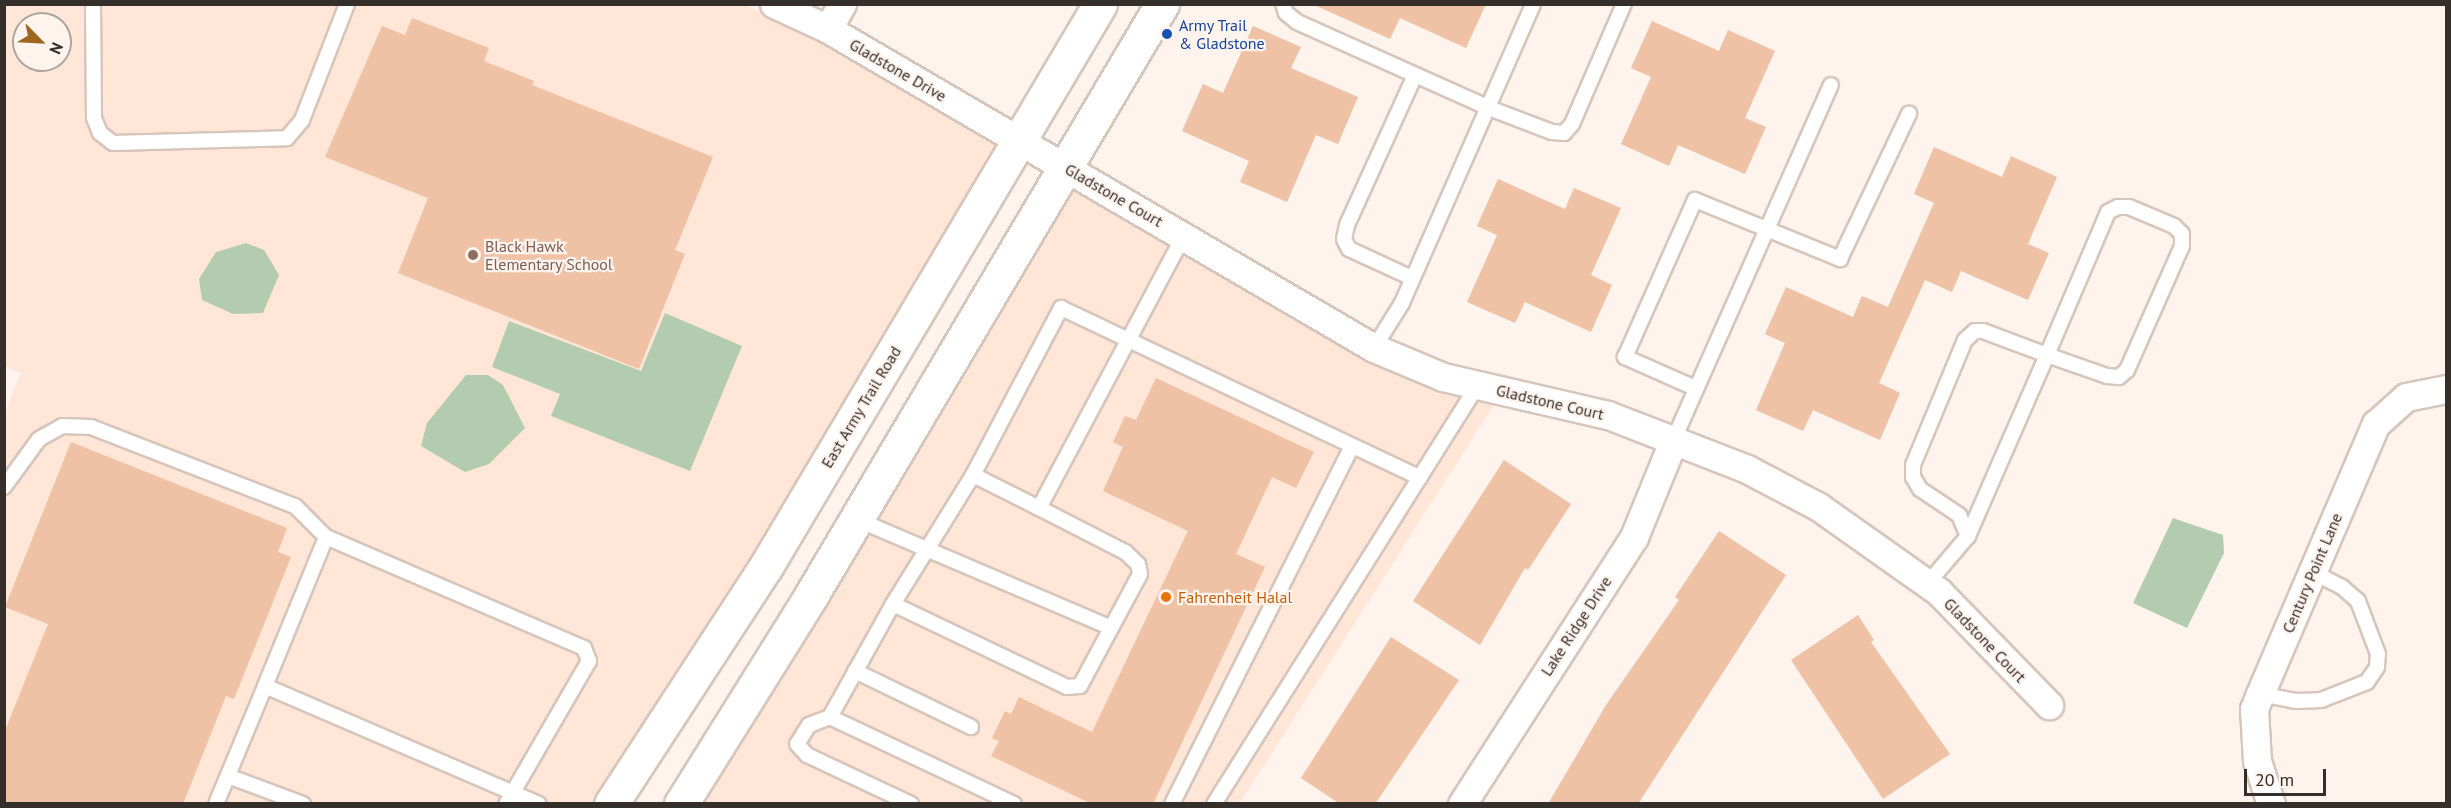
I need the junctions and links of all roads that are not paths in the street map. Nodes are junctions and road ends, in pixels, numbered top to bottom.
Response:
1 (93, 4) edge
2 (347, 4) edge
3 (774, 4) edge
4 (842, 4) edge
5 (1100, 4) edge
6 (1162, 4) edge
7 (1283, 4) edge
8 (1533, 4) edge
9 (1623, 4) edge
10 (828, 29) junction
11 (1415, 75) junction
12 (1831, 85) dead end
13 (1489, 108) junction
14 (1910, 114) dead end
15 (1020, 140) junction
16 (1065, 166) junction
17 (1767, 228) junction
18 (1184, 235) junction
19 (1412, 279) junction
20 (1127, 339) junction
21 (1374, 348) junction
22 (2047, 355) junction
23 (1478, 386) junction
24 (1695, 388) junction
25 (2446, 389) edge
26 (1674, 440) junction
27 (1352, 446) junction
28 (973, 475) junction
29 (1420, 478) junction
30 (4, 487) edge
31 (1039, 508) junction
32 (856, 519) junction
33 (1968, 536) junction
34 (326, 537) junction
35 (928, 549) junction
36 (2313, 572) junction
37 (1928, 583) junction
38 (893, 604) junction
39 (1111, 628) junction
40 (855, 672) junction
41 (265, 686) junction
42 (2260, 694) junction
43 (2049, 705) dead end
44 (830, 717) junction
45 (971, 727) dead end
46 (228, 776) junction
47 (510, 798) edge
48 (216, 804) edge
49 (303, 804) edge
50 (539, 804) edge
51 (611, 804) edge
52 (681, 804) edge
53 (910, 804) edge
54 (1014, 804) edge
55 (1172, 804) edge
56 (1214, 804) edge
57 (1462, 804) edge
58 (2271, 804) edge

1 - 2 lane
3 - 10 street, Gladstone Drive
4 - 10 street
5 - 15 main road, East Army Trail Road
6 - 16 main road
7 - 11 lane
8 - 13 lane
9 - 13 lane
10 - 15 street, Gladstone Drive
11 - 13 lane
11 - 19 lane
12 - 17 lane
13 - 19 lane
14 - 17 lane
15 - 16 street, Gladstone Court
15 - 51 main road, East Army Trail Road
16 - 18 street, Gladstone Court
16 - 32 main road
17 - 24 lane
17 - 24 lane
18 - 20 lane
18 - 21 street, Gladstone Court
19 - 21 lane
20 - 27 lane
20 - 28 lane
20 - 31 lane
21 - 23 street, Gladstone Court
22 - 22 lane
22 - 33 lane
22 - 33 lane
23 - 26 street, Gladstone Court
23 - 29 lane
24 - 26 lane
25 - 36 street, Century Point Lane
26 - 37 street, Gladstone Court
26 - 57 street, Lake Ridge Drive
27 - 29 lane
27 - 55 lane
28 - 31 lane
28 - 35 lane
29 - 56 lane
30 - 34 lane
31 - 39 lane
32 - 35 lane
32 - 52 main road
33 - 37 lane
34 - 41 lane
34 - 47 lane
35 - 38 lane
35 - 39 lane
36 - 42 street, Century Point Lane
36 - 42 lane
37 - 43 street, Gladstone Court
38 - 39 lane
38 - 40 lane
40 - 44 lane
40 - 45 lane
41 - 46 lane
41 - 47 lane
42 - 58 street, Century Point Lane
44 - 53 lane
44 - 54 lane
46 - 48 lane
46 - 49 lane
47 - 50 lane

